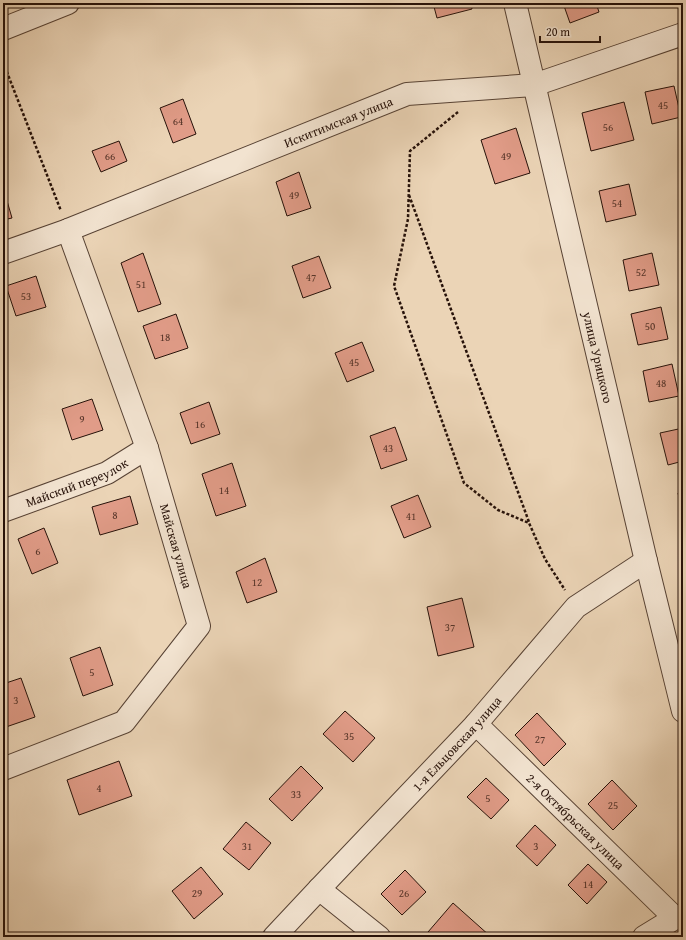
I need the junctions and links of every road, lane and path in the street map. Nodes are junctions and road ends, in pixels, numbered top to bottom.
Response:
1 (68, 3) edge
2 (515, 3) edge
3 (3, 29) edge
4 (683, 34) edge
5 (3, 62) edge
6 (534, 85) junction
7 (463, 108) dead end
8 (408, 192) junction
9 (68, 230) junction
10 (3, 253) edge
11 (147, 448) junction
12 (3, 511) edge
13 (529, 523) junction
14 (646, 561) junction
15 (576, 607) junction
16 (683, 711) edge
17 (476, 724) junction
18 (3, 769) edge
19 (319, 888) junction
20 (679, 917) edge
21 (274, 937) edge
22 (379, 937) edge
23 (644, 937) edge

1 - 3 street
2 - 6 street, улица Урицкого
4 - 6 street, Искитимская улица
5 - 9 path
6 - 9 street, Искитимская улица
6 - 14 street, улица Урицкого
7 - 8 path
8 - 13 path
8 - 13 path
9 - 10 street, Искитимская улица
9 - 11 street, Майская улица
11 - 12 street, Майский переулок
11 - 18 street, Майская улица
13 - 15 path
14 - 15 street, 1-я Ельцовская улица
14 - 16 street, улица Урицкого
15 - 17 street, 1-я Ельцовская улица
17 - 19 street, 1-я Ельцовская улица
17 - 20 street, 2-я Октябрьская улица
19 - 21 street, 1-я Ельцовская улица
19 - 22 street
20 - 23 street

